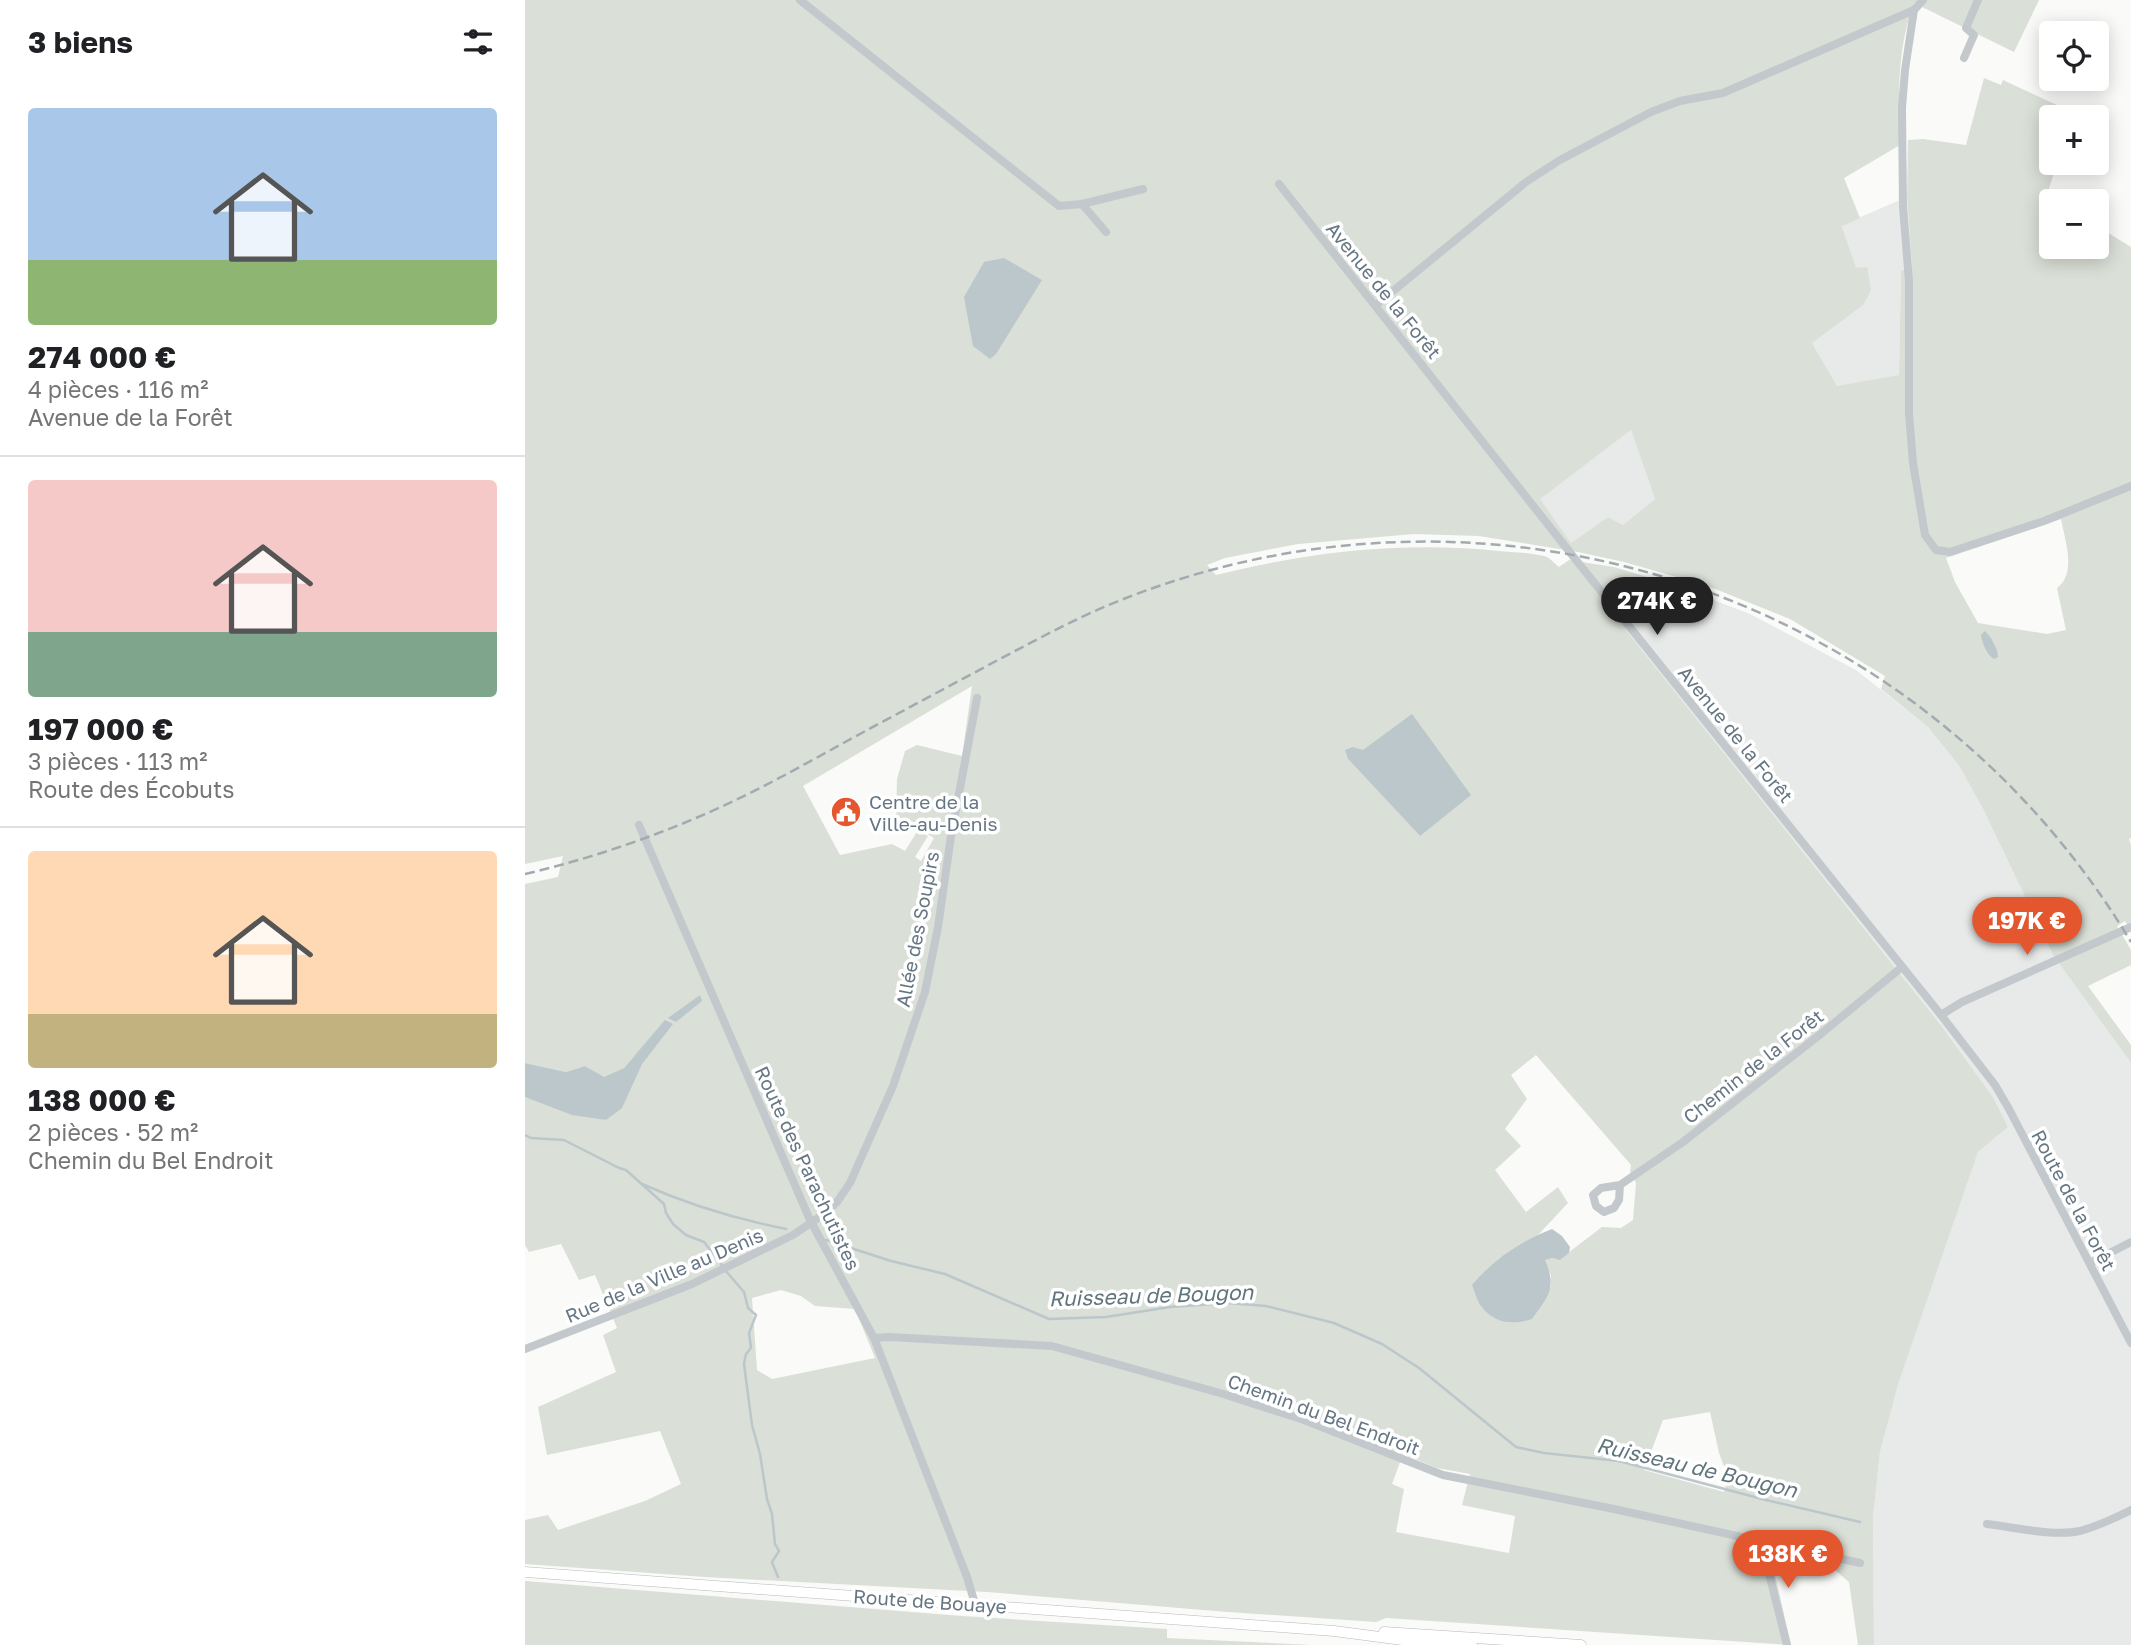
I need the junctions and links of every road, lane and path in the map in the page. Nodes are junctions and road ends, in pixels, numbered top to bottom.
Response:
1 (800, 0) edge
2 (1923, 0) edge
3 (1978, 0) edge
4 (1915, 10) junction
5 (1964, 58) dead end
6 (1279, 184) dead end
7 (1143, 189) dead end
8 (1082, 204) junction
9 (1106, 232) dead end
10 (1375, 305) junction
11 (2131, 486) edge
12 (977, 698) dead end
13 (639, 824) dead end
14 (2131, 927) edge
15 (1902, 967) junction
16 (1941, 1015) junction
17 (2008, 1109) joint
18 (1620, 1185) dead end
19 (812, 1224) junction
20 (2131, 1242) edge
21 (2090, 1263) junction
22 (874, 1338) junction
23 (2131, 1343) edge
24 (525, 1349) edge
25 (2131, 1510) edge
26 (1987, 1524) dead end
27 (1761, 1542) junction
28 (1860, 1563) dead end
29 (525, 1572) edge
30 (975, 1604) junction
31 (1334, 1631) junction
32 (1538, 1644) edge
33 (1472, 1645) edge
34 (1581, 1645) edge
35 (1787, 1645) edge

1 - 8 street
2 - 4 street
3 - 5 street
4 - 10 street
4 - 11 street
6 - 10 street, Avenue de la Forêt
7 - 8 street
8 - 9 street
10 - 15 street, Avenue de la Forêt
12 - 19 street, Allée des Soupirs
13 - 19 street, Route des Parachutistes
14 - 16 street
15 - 16 street, Avenue de la Forêt
15 - 18 street, Chemin de la Forêt
16 - 17 street, Avenue de la Forêt
17 - 21 street, Route de la Forêt
19 - 22 street, Route des Parachutistes
19 - 24 street, Rue de la Ville au Denis
20 - 21 street
21 - 23 street, Route de la Forêt
22 - 27 street, Chemin du Bel Endroit
22 - 30 street, Route des Parachutistes
25 - 26 street
27 - 28 street, Chemin du Bel Endroit
27 - 35 street
29 - 30 main road, Route de Bouaye
30 - 31 main road, Route de Bouaye
31 - 32 main road, Route de Bouaye
31 - 33 main road, Route de Bouaye
32 - 34 main road, Route de Bouaye

